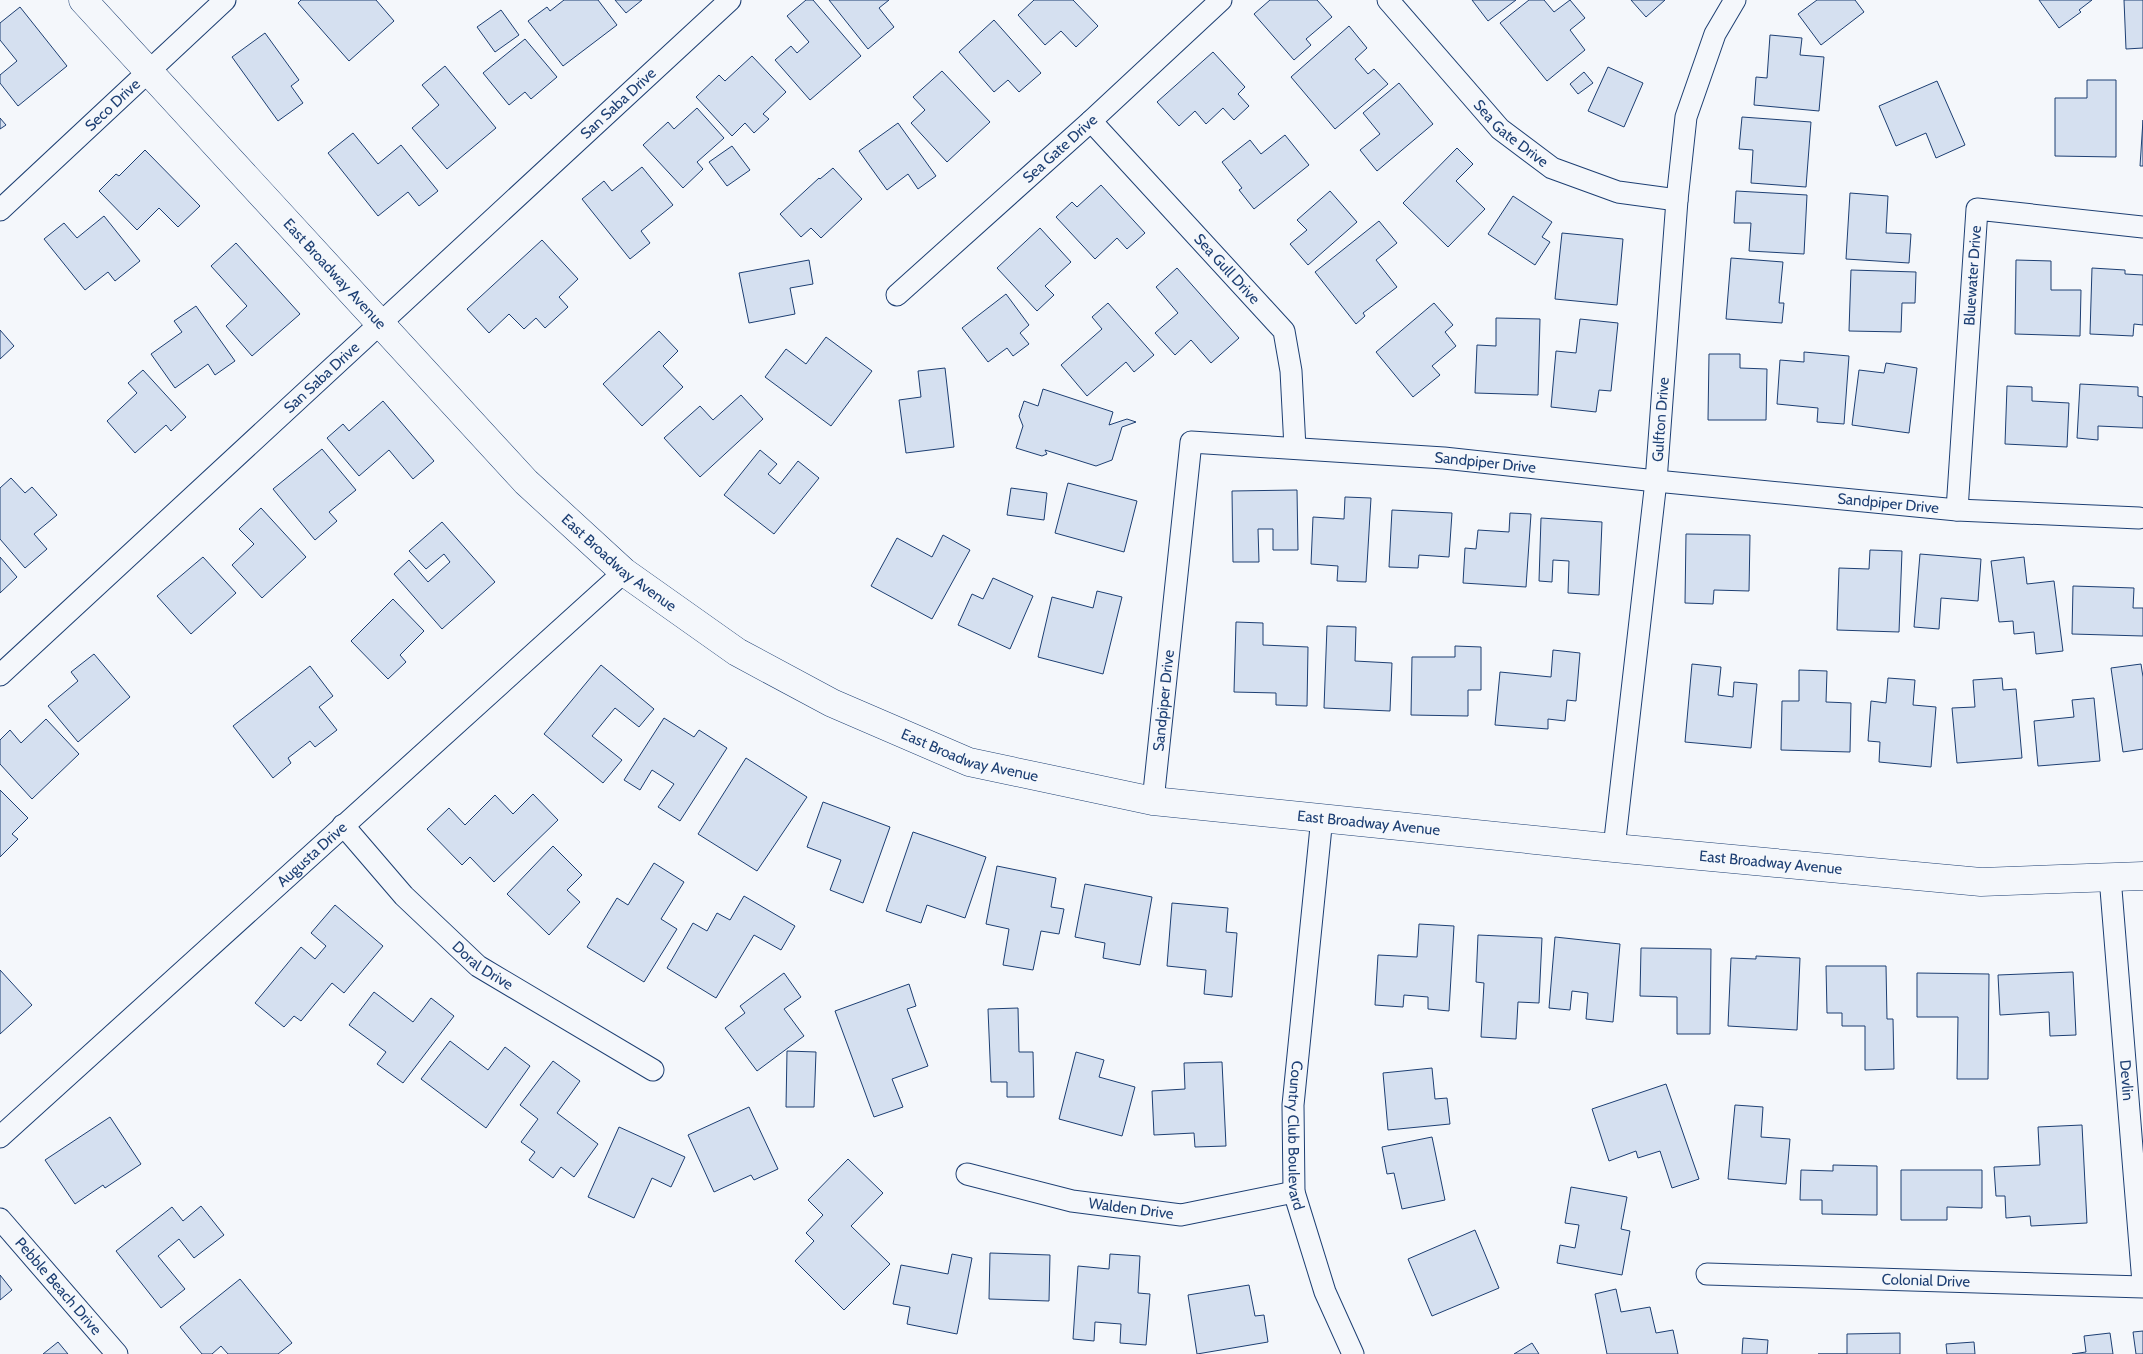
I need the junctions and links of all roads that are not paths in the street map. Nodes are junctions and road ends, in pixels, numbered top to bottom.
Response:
1 (83, 0) edge
2 (225, 0) edge
3 (730, 0) edge
4 (1221, 0) edge
5 (1388, 0) edge
6 (1735, 0) edge
7 (149, 70) junction
8 (1091, 121) junction
9 (1678, 200) junction
10 (0, 210) edge
11 (2143, 228) edge
12 (897, 295) dead end
13 (379, 323) junction
14 (1295, 448) junction
15 (1656, 481) junction
16 (1957, 510) junction
17 (2139, 518) dead end
18 (624, 572) junction
19 (0, 675) edge
20 (1153, 801) junction
21 (1322, 817) junction
22 (343, 825) junction
23 (1614, 848) junction
24 (2143, 876) edge
25 (2110, 877) junction
26 (652, 1070) dead end
27 (0, 1138) edge
28 (967, 1174) dead end
29 (1294, 1192) junction
30 (0, 1219) edge
31 (1707, 1274) dead end
32 (2143, 1283) edge
33 (2143, 1287) edge
34 (117, 1354) edge
35 (1353, 1354) edge

1 - 7 street, East Broadway Avenue
2 - 7 street, Seco Drive
3 - 13 street, San Saba Drive
4 - 8 street, Sea Gate Drive
5 - 9 street, Sea Gate Drive
6 - 9 street, Gulfton Drive
7 - 10 street, Seco Drive
7 - 13 street, East Broadway Avenue
8 - 12 street, Sea Gate Drive
8 - 14 street, Sea Gull Drive
9 - 15 street, Gulfton Drive
11 - 16 street, Bluewater Drive
13 - 18 street, East Broadway Avenue
13 - 19 street, San Saba Drive
14 - 15 street, Sandpiper Drive
14 - 20 street, Sandpiper Drive
15 - 16 street, Sandpiper Drive
15 - 23 street, Gulfton Drive
16 - 17 street, Sandpiper Drive
18 - 20 street, East Broadway Avenue
18 - 22 street, Augusta Drive
20 - 21 street, East Broadway Avenue
21 - 23 street, East Broadway Avenue
21 - 29 street, Country Club Boulevard
22 - 26 street, Doral Drive
22 - 27 street, Augusta Drive
23 - 25 street, East Broadway Avenue
24 - 25 street, East Broadway Avenue
25 - 32 street, Devlin
28 - 29 street, Walden Drive
29 - 35 street, Country Club Boulevard
30 - 34 street, Pebble Beach Drive
31 - 33 street, Colonial Drive

